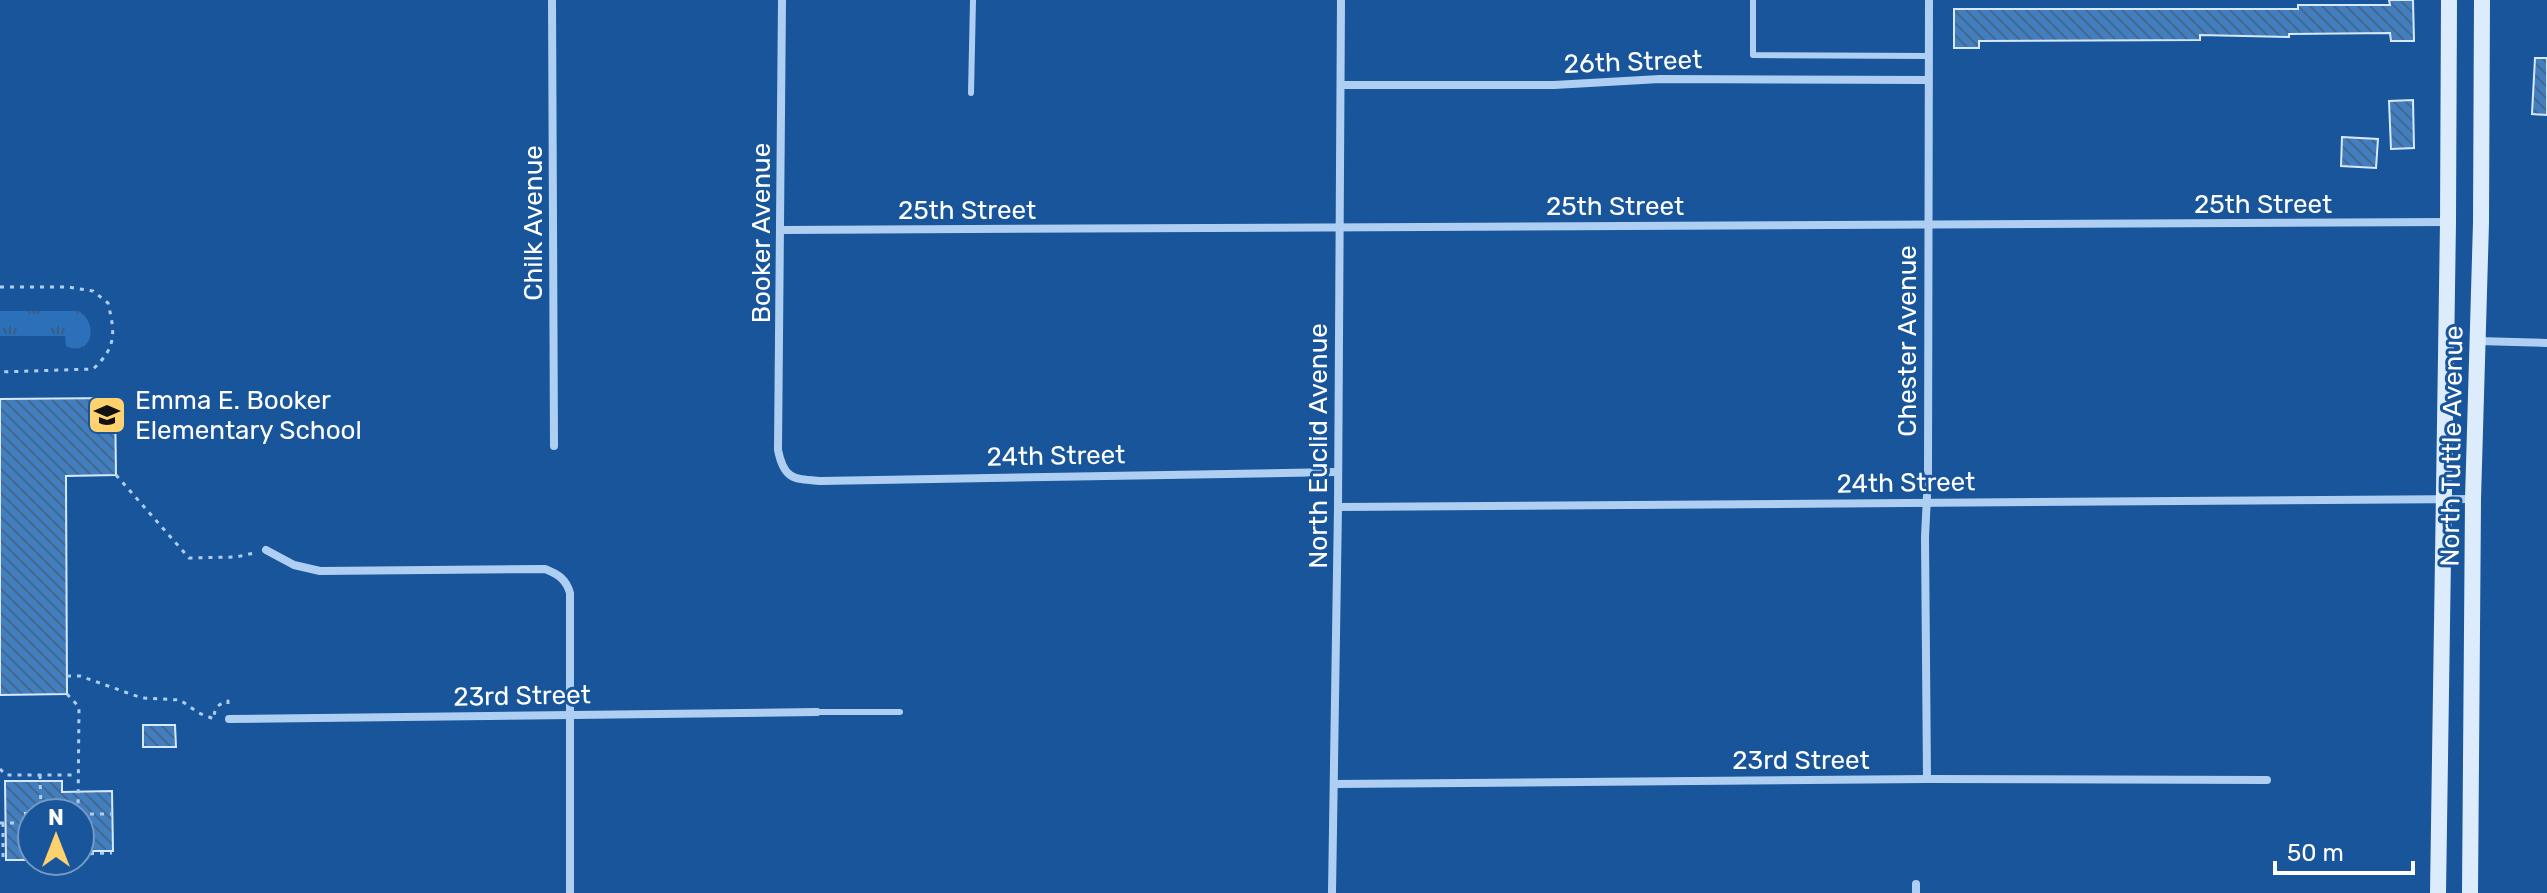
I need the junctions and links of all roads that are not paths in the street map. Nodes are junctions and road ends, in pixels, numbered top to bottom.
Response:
1 (552, 0) edge
2 (782, 0) edge
3 (973, 0) edge
4 (1341, 0) edge
5 (1753, 0) edge
6 (1929, 0) edge
7 (2449, 0) edge
8 (2482, 0) edge
9 (1928, 56) junction
10 (1927, 80) junction
11 (1341, 85) junction
12 (971, 93) dead end
13 (2448, 222) junction
14 (1927, 225) junction
15 (1340, 227) junction
16 (781, 230) junction
17 (2477, 341) junction
18 (2547, 343) edge
19 (554, 446) dead end
20 (781, 466) joint
21 (1337, 472) junction
22 (2443, 497) junction
23 (2473, 499) junction
24 (1927, 503) junction
25 (1338, 507) junction
26 (266, 550) road end
27 (817, 712) joint
28 (900, 712) dead end
29 (570, 716) junction
30 (229, 719) road end
31 (1927, 779) junction
32 (2267, 780) dead end
33 (1335, 784) junction
34 (570, 893) edge
35 (1332, 893) edge
36 (2438, 893) edge
37 (2470, 893) edge

1 - 19 street, Chilk Avenue
2 - 16 street, Booker Avenue
3 - 12 lane
4 - 11 street, North Euclid Avenue
5 - 9 lane
6 - 9 street, Chester Avenue
7 - 13 main road, North Tuttle Avenue
8 - 17 main road, North Tuttle Avenue
9 - 10 street, Chester Avenue
10 - 11 street, 26th Street
10 - 14 street, Chester Avenue
11 - 15 street, North Euclid Avenue
13 - 14 street, 25th Street
13 - 22 main road, North Tuttle Avenue
14 - 15 street, 25th Street
14 - 24 street, Chester Avenue
15 - 16 street, 25th Street
15 - 21 street, North Euclid Avenue
16 - 20 street, Booker Avenue
17 - 18 street
17 - 23 main road, North Tuttle Avenue
20 - 21 street, 24th Street
21 - 25 street, North Euclid Avenue
22 - 23 street, 24th Street
22 - 24 street, 24th Street
22 - 36 main road, North Tuttle Avenue
23 - 37 main road, North Tuttle Avenue
24 - 25 street, 24th Street
24 - 31 street, Chester Avenue
25 - 33 street, North Euclid Avenue
26 - 29 street
27 - 28 lane
27 - 29 street, 23rd Street
29 - 30 street, 23rd Street
29 - 34 street
31 - 32 street, 23rd Street
31 - 33 street, 23rd Street
33 - 35 street, North Euclid Avenue

